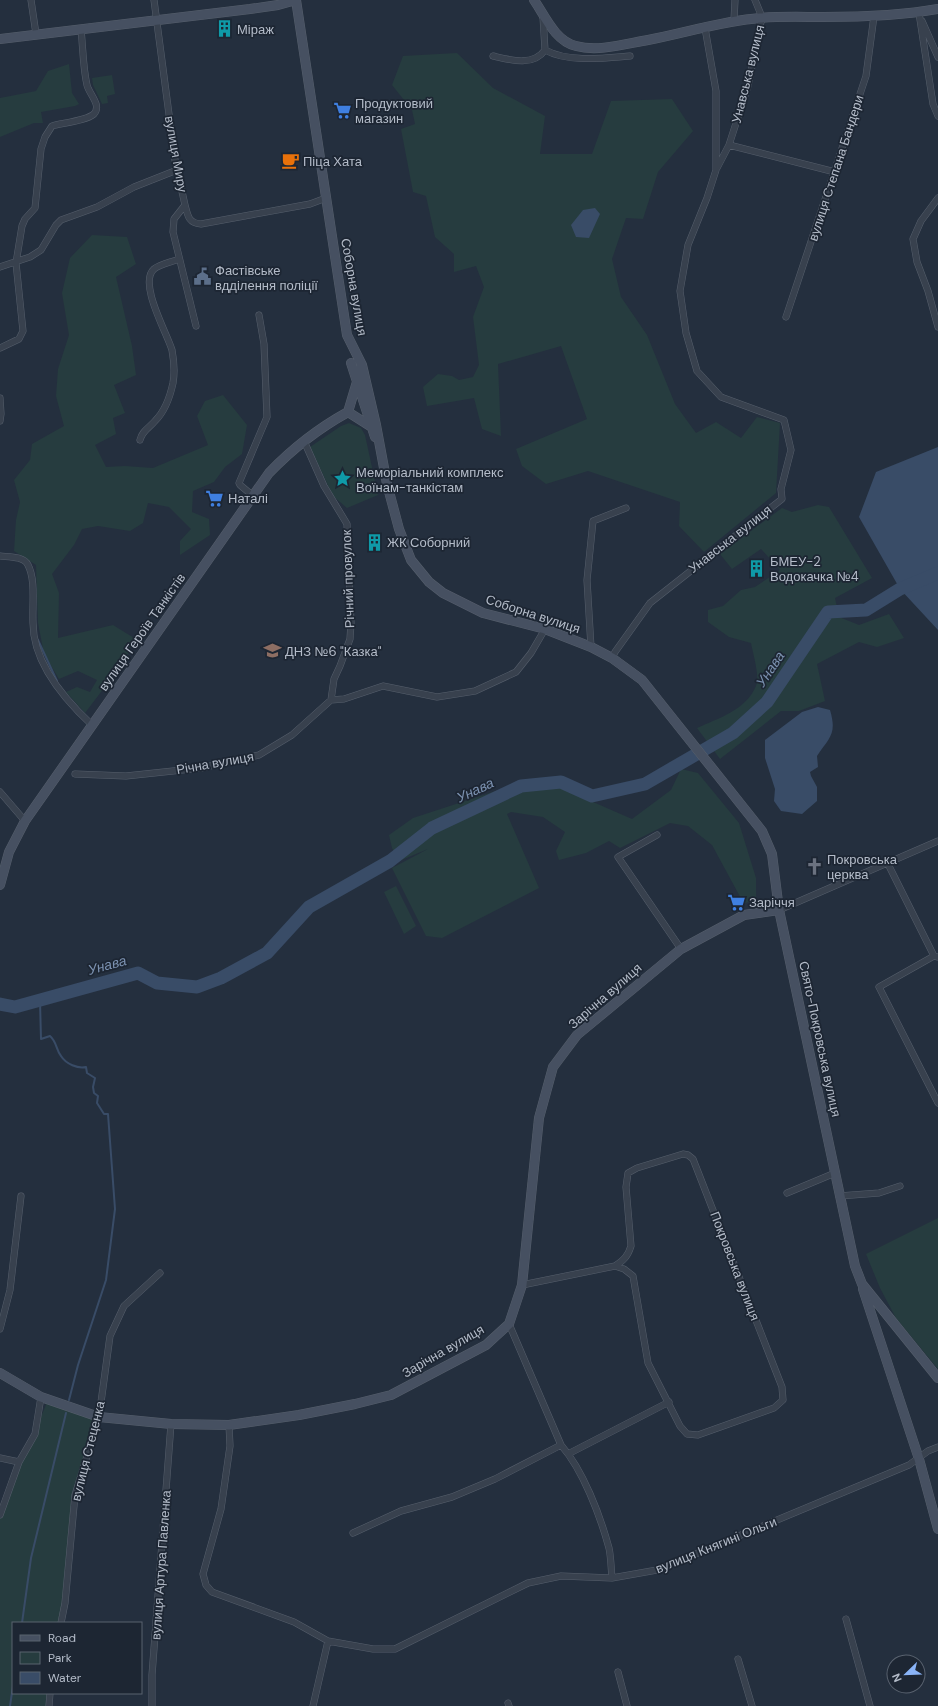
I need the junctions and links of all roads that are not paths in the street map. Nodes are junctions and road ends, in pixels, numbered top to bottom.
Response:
1 (31, 0) edge
2 (154, 0) edge
3 (296, 0) edge
4 (534, 0) edge
5 (734, 0) edge
6 (755, 0) edge
7 (938, 9) edge
8 (542, 12) junction
9 (918, 13) junction
10 (874, 16) junction
11 (762, 17) junction
12 (734, 20) junction
13 (157, 21) junction
14 (705, 28) junction
15 (81, 29) junction
16 (36, 34) junction
17 (0, 39) edge
18 (545, 50) junction
19 (493, 56) dead end
20 (630, 56) dead end
21 (938, 57) edge
22 (938, 116) edge
23 (729, 145) junction
24 (177, 170) junction
25 (716, 170) junction
26 (835, 172) junction
27 (326, 198) junction
28 (938, 198) edge
29 (185, 205) junction
30 (180, 259) junction
31 (16, 263) junction
32 (0, 267) edge
33 (259, 315) dead end
34 (786, 317) dead end
35 (196, 326) dead end
36 (938, 327) edge
37 (347, 335) junction
38 (0, 348) edge
39 (362, 365) junction
40 (355, 385) junction
41 (0, 398) edge
42 (348, 412) junction
43 (337, 418) junction
44 (0, 421) edge
45 (370, 426) junction
46 (140, 440) dead end
47 (304, 441) junction
48 (380, 446) junction
49 (252, 495) junction
50 (626, 508) dead end
51 (0, 556) edge
52 (545, 629) junction
53 (591, 647) junction
54 (612, 658) junction
55 (331, 700) junction
56 (92, 725) junction
57 (75, 774) dead end
58 (0, 792) edge
59 (25, 821) junction
60 (657, 835) dead end
61 (938, 841) edge
62 (888, 864) junction
63 (0, 885) edge
64 (779, 910) junction
65 (681, 949) junction
66 (936, 956) edge
67 (938, 1103) edge
68 (834, 1173) junction
69 (900, 1186) dead end
70 (787, 1193) dead end
71 (21, 1196) dead end
72 (840, 1196) junction
73 (615, 1266) junction
74 (160, 1273) dead end
75 (862, 1284) junction
76 (522, 1285) junction
77 (509, 1324) junction
78 (0, 1329) edge
79 (0, 1373) edge
80 (938, 1378) edge
81 (41, 1397) junction
82 (669, 1402) junction
83 (99, 1417) junction
84 (171, 1424) junction
85 (229, 1425) junction
86 (561, 1445) junction
87 (938, 1447) edge
88 (568, 1454) junction
89 (0, 1458) edge
90 (919, 1459) junction
91 (19, 1462) junction
92 (0, 1515) edge
93 (938, 1529) edge
94 (353, 1533) dead end
95 (612, 1578) junction
96 (846, 1619) dead end
97 (61, 1622) edge
98 (328, 1641) junction
99 (738, 1659) dead end
100 (618, 1672) dead end
101 (50, 1694) edge
102 (49, 1706) edge
103 (152, 1706) edge
104 (313, 1706) edge
105 (627, 1706) edge
106 (752, 1706) edge
107 (870, 1706) edge

1 - 16 street
2 - 13 street, вулиця Миру
3 - 13 street
3 - 27 street, Соборна вулиця
4 - 8 street
5 - 12 street, Унавська вулиця
6 - 11 street, Унавська вулиця
7 - 9 street
8 - 14 street
8 - 18 street
9 - 10 street
9 - 21 street
9 - 22 street
10 - 11 street
10 - 26 street, вулиця Степана Бандери
11 - 12 street
11 - 23 street, Унавська вулиця
12 - 14 street
13 - 15 street
13 - 24 street, вулиця Миру
14 - 25 street, Унавська вулиця
15 - 16 street
15 - 31 street
16 - 17 street
18 - 19 street
18 - 20 street
23 - 25 street, Унавська вулиця
23 - 26 street
24 - 29 street, вулиця Миру
24 - 31 street
25 - 54 street, Унавська вулиця
26 - 34 street, вулиця Степана Бандери
27 - 29 street
27 - 37 street, Соборна вулиця
28 - 36 street
29 - 30 street, вулиця Миру
30 - 35 street, вулиця Миру
30 - 46 street
31 - 32 street
31 - 38 street
33 - 49 street
37 - 39 street, Соборна вулиця
37 - 40 street, вулиця Героїв Танкістів
39 - 40 street, вулиця Героїв Танкістів
39 - 48 street, Соборна вулиця
40 - 42 street, вулиця Героїв Танкістів
40 - 43 street, вулиця Героїв Танкістів
40 - 45 street
40 - 48 street
41 - 44 street
42 - 43 street, вулиця Героїв Танкістів
42 - 45 street
43 - 47 street, вулиця Героїв Танкістів
45 - 48 street
47 - 49 street, вулиця Героїв Танкістів
47 - 55 street, Річний провулок
48 - 52 street, Соборна вулиця
49 - 56 street, вулиця Героїв Танкістів
50 - 53 street, Соборна вулиця
51 - 56 street
52 - 53 street, Соборна вулиця
52 - 55 street
53 - 54 street, Соборна вулиця
54 - 64 street, Соборна вулиця
55 - 57 street, Річна вулиця
56 - 59 street, вулиця Героїв Танкістів
58 - 59 street
59 - 63 street, вулиця Героїв Танкістів
60 - 65 street
61 - 62 street
62 - 64 street
62 - 66 street
64 - 65 street, Зарічна вулиця
64 - 68 street, Свято-Покровська вулиця
65 - 76 street, Зарічна вулиця
66 - 67 street
68 - 70 street
68 - 72 street, Свято-Покровська вулиця
69 - 72 street
71 - 78 street
72 - 75 street, Свято-Покровська вулиця
73 - 76 street
73 - 82 street, Покровська вулиця
73 - 82 street, Покровська вулиця
74 - 83 street, вулиця Стеценка
75 - 80 street, Свято-Покровська вулиця
75 - 90 street, Свято-Покровська вулиця
76 - 77 street, Зарічна вулиця
77 - 85 street, Зарічна вулиця
77 - 86 street
79 - 81 street, Зарічна вулиця
81 - 83 street, Зарічна вулиця
81 - 91 street
82 - 88 street
83 - 84 street, Зарічна вулиця
83 - 97 street, вулиця Стеценка
84 - 85 street, Зарічна вулиця
84 - 103 street, вулиця Артура Павленка
85 - 98 street, вулиця Княгині Ольги
86 - 88 street
86 - 94 street
87 - 90 street, вулиця Княгині Ольги
88 - 95 street
89 - 91 street
90 - 93 street, Свято-Покровська вулиця
90 - 95 street, вулиця Княгині Ольги
91 - 92 street
95 - 98 street, вулиця Княгині Ольги
96 - 107 street
98 - 104 street
99 - 106 street
100 - 105 street
101 - 102 street

